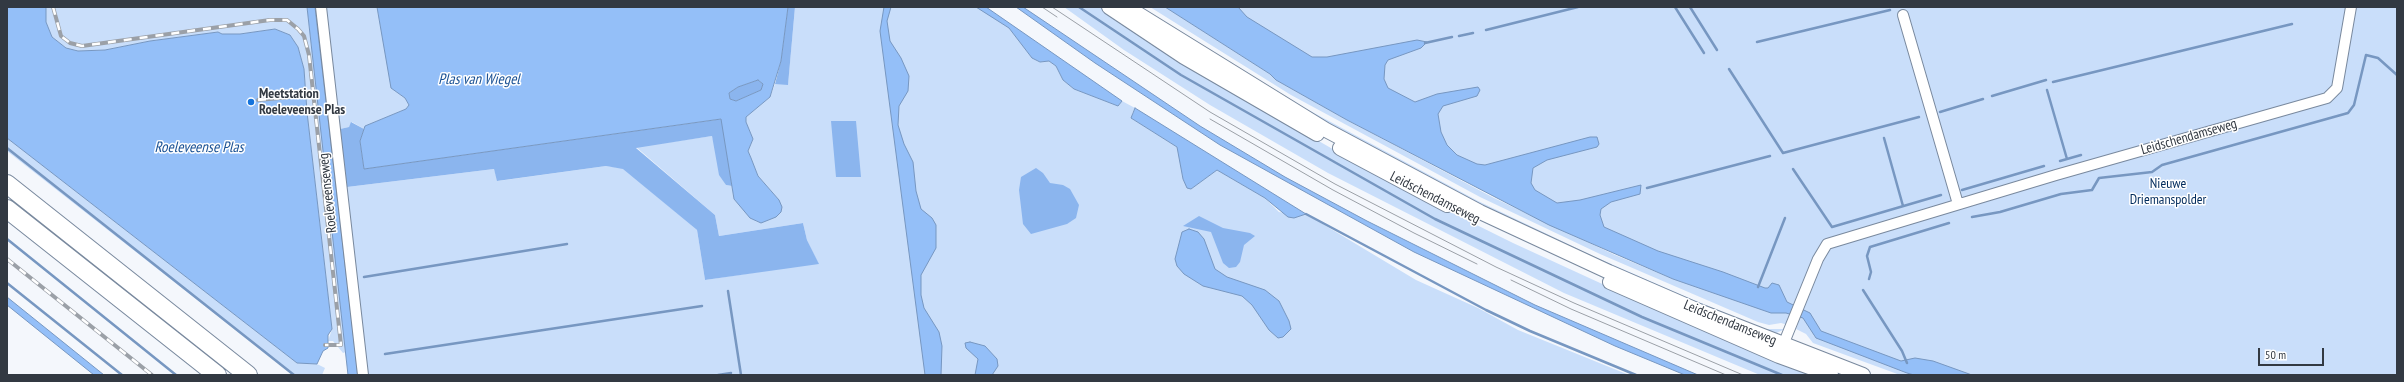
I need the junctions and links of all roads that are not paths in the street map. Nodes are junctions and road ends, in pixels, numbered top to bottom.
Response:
1 (321, 7) edge
2 (1109, 7) edge
3 (1127, 7) edge
4 (2351, 7) edge
5 (1903, 15) dead end
6 (7, 184) edge
7 (1958, 204) junction
8 (7, 209) edge
9 (1781, 350) junction
10 (216, 375) edge
11 (248, 375) edge
12 (363, 375) edge
13 (1831, 375) edge
14 (1863, 375) edge

1 - 12 street, Roeleveenseweg
2 - 9 main road, Leidschendamseweg
3 - 9 main road, Leidschendamseweg
4 - 7 street, Leidschendamseweg
5 - 7 street
6 - 11 highway
7 - 9 street, Leidschendamseweg
8 - 10 highway
9 - 13 main road, Leidschendamseweg
9 - 14 main road, Leidschendamseweg

